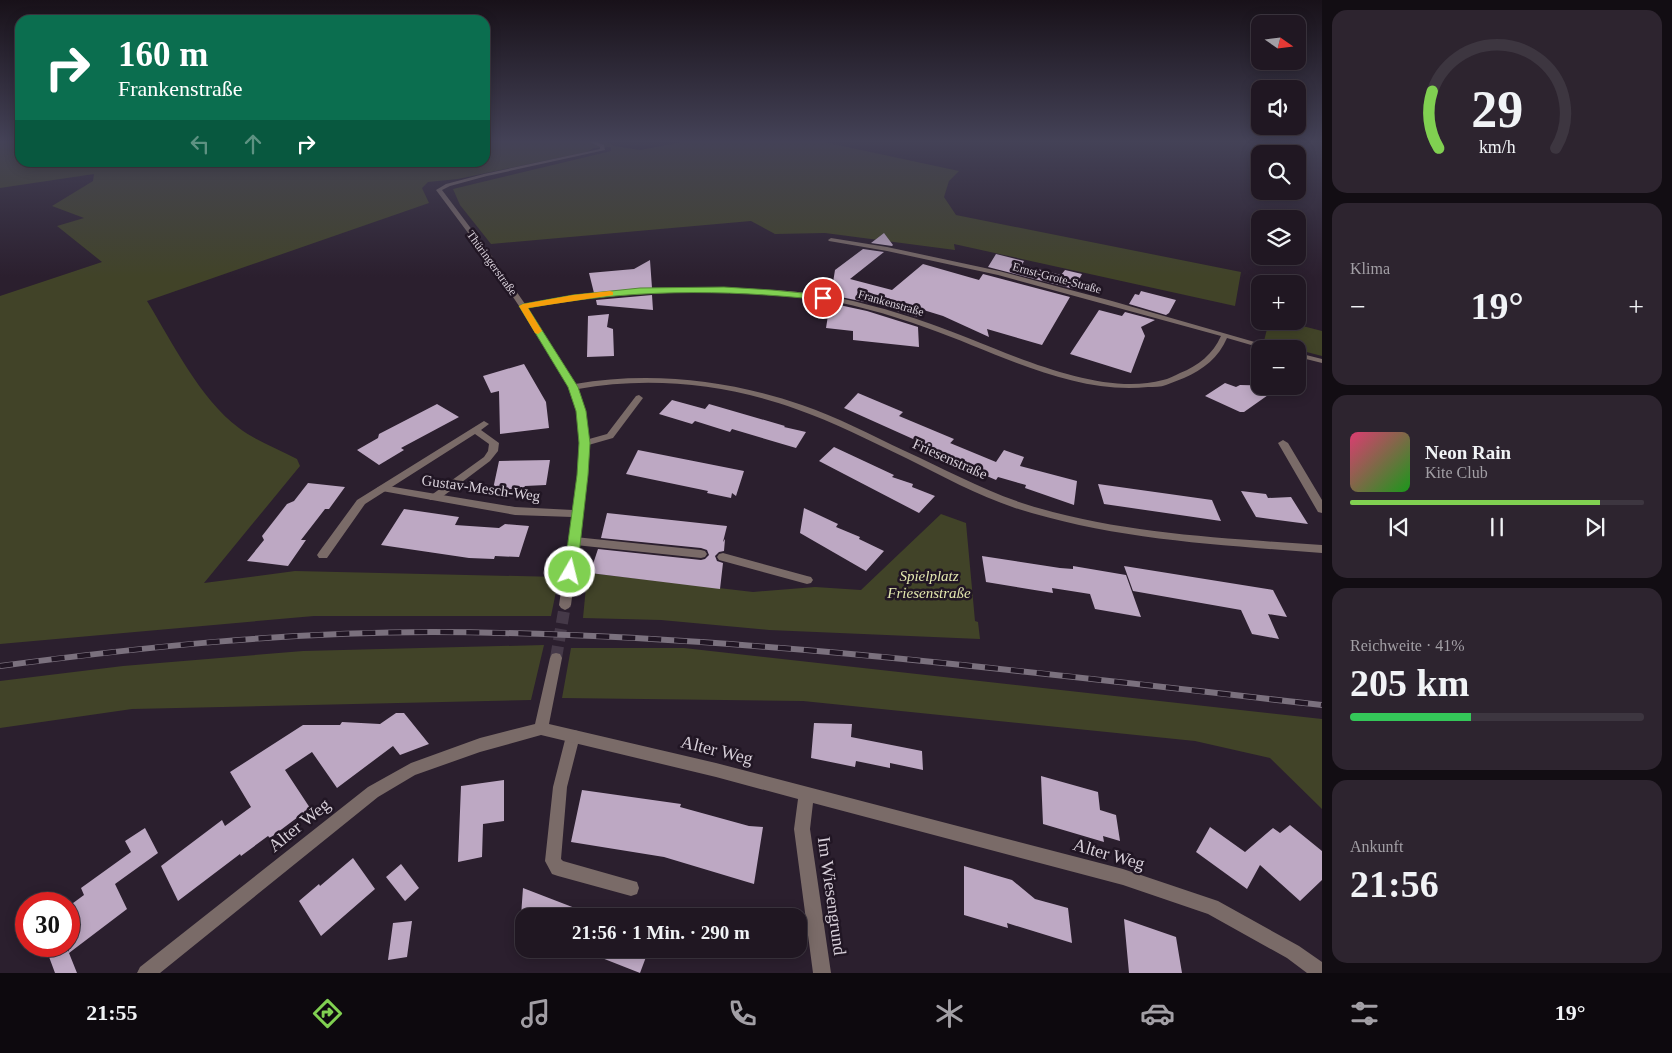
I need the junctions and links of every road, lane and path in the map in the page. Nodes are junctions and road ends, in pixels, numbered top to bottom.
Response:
1 (445, 186) edge
2 (831, 240) dead end
3 (962, 254) dead end
4 (956, 264) junction
5 (523, 306) junction
6 (1225, 335) junction
7 (1251, 342) edge
8 (1306, 357) edge
9 (1322, 362) edge
10 (573, 387) junction
11 (639, 398) dead end
12 (484, 424) dead end
13 (475, 430) junction
14 (585, 443) junction
15 (1283, 443) dead end
16 (382, 488) junction
17 (434, 498) junction
18 (1322, 509) edge
19 (576, 514) junction
20 (575, 541) junction
21 (1322, 549) edge
22 (701, 554) dead end
23 (323, 555) dead end
24 (723, 557) dead end
25 (807, 580) dead end
26 (565, 605) tunnel mouth
27 (556, 658) tunnel mouth
28 (541, 729) junction
29 (573, 736) junction
30 (806, 795) junction
31 (631, 888) dead end
32 (146, 973) edge
33 (822, 973) edge
34 (1322, 973) edge

1 - 5 street, Thüringerstraße
2 - 4 street, Ernst-Grote-Straße
3 - 4 street
4 - 6 street, Ernst-Grote-Straße
5 - 6 street, Frankenstraße
5 - 10 street, Thüringerstraße
6 - 7 street, Ernst-Grote-Straße
8 - 9 street
10 - 14 street, Thüringerstraße
10 - 21 street, Friesenstraße
11 - 14 street
12 - 13 street
13 - 16 street
13 - 17 street
14 - 19 street, Thüringerstraße
15 - 18 street
16 - 17 street, Gustav-Mesch-Weg
16 - 23 street
17 - 19 street, Gustav-Mesch-Weg
19 - 20 street, Thüringerstraße
20 - 22 street
20 - 26 street, Thüringerstraße
24 - 25 street
27 - 28 street
28 - 29 street, Alter Weg
28 - 32 street, Alter Weg
29 - 30 street, Alter Weg
29 - 31 street
30 - 33 street, Im Wiesengrund
30 - 34 street, Alter Weg

